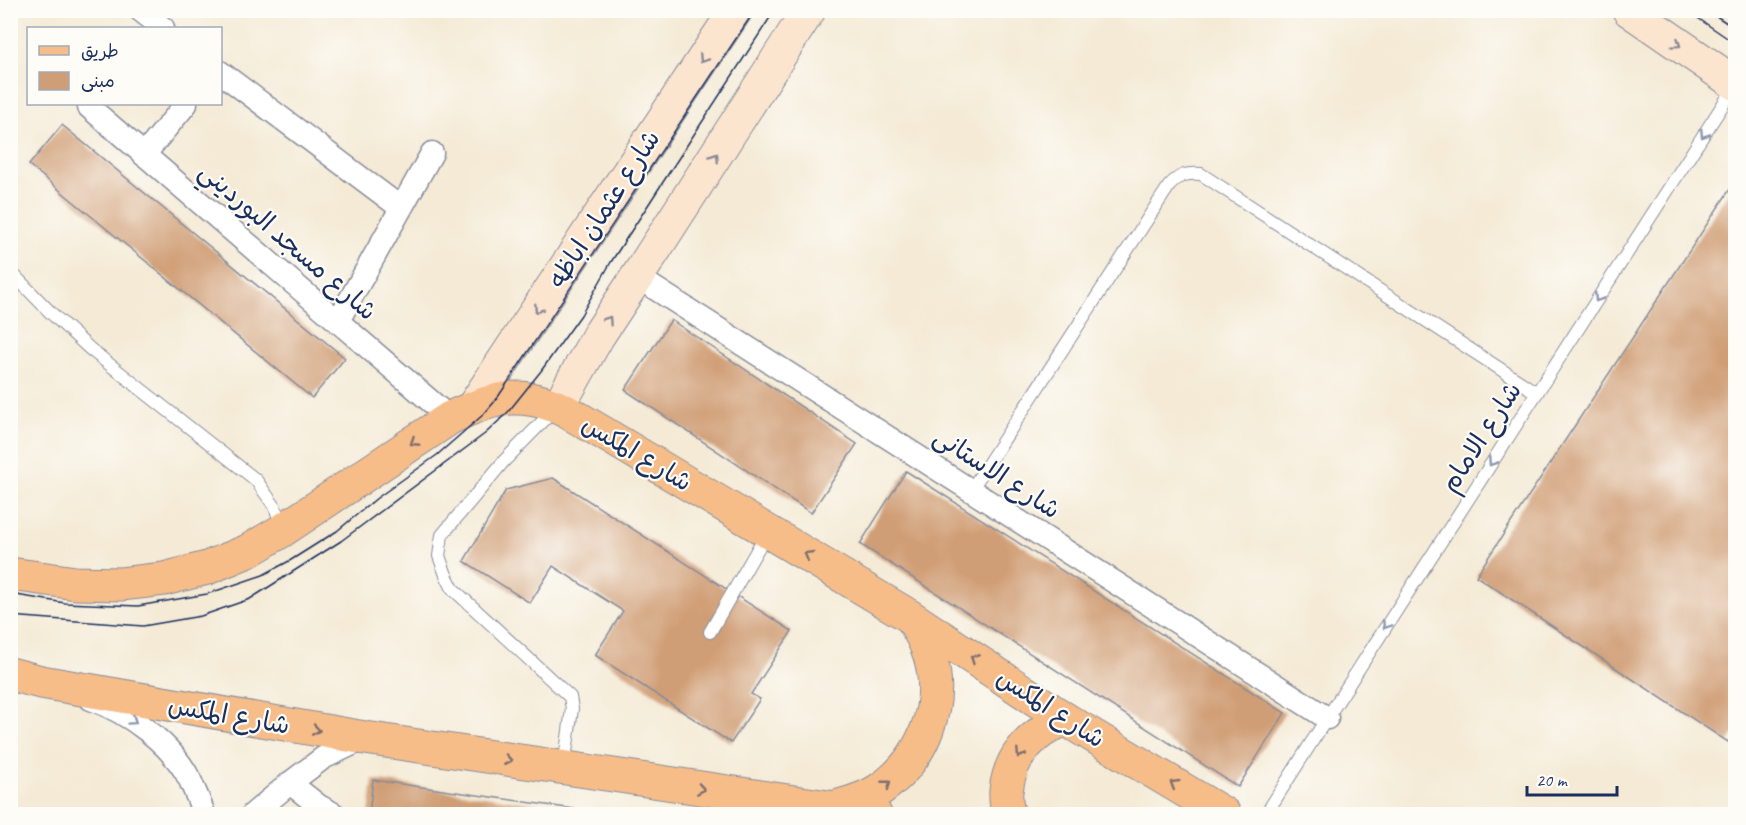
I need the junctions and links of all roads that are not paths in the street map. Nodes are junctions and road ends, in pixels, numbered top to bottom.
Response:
1 (140, 10) edge
2 (735, 10) edge
3 (809, 10) edge
4 (1629, 10) edge
5 (162, 27) edge
6 (222, 74) edge
7 (1736, 84) edge
8 (185, 105) edge
9 (89, 107) dead end
10 (432, 153) dead end
11 (144, 155) junction
12 (401, 208) junction
13 (10, 271) edge
14 (637, 277) junction
15 (338, 321) junction
16 (1537, 393) junction
17 (558, 407) junction
18 (462, 412) junction
19 (971, 490) junction
20 (283, 530) junction
21 (768, 531) junction
22 (10, 574) edge
23 (911, 617) junction
24 (710, 632) dead end
25 (10, 674) edge
26 (41, 682) junction
27 (1327, 717) junction
28 (1065, 719) junction
29 (365, 738) junction
30 (563, 769) junction
31 (290, 783) junction
32 (765, 807) edge
33 (834, 807) junction
34 (204, 814) edge
35 (253, 814) edge
36 (334, 814) edge
37 (875, 814) edge
38 (1008, 814) edge
39 (1224, 814) edge
40 (1266, 814) edge

1 - 5 street
2 -> 18 street, شارع عثمان اباظه
14 -> 3 street
4 -> 7 street
6 - 12 street
7 -> 16 lane, شارع الامام
8 - 11 street
9 - 11 street, شارع مسجد البورديني
10 - 12 street
11 - 15 street, شارع مسجد البورديني
12 - 15 street
13 - 20 lane
17 -> 14 street
14 - 19 street, شارع الاستانى
15 - 18 street, شارع مسجد البورديني
16 - 19 lane
16 -> 27 lane, شارع الامام
17 - 18 main road, شارع المكس
17 - 21 main road, شارع المكس
17 - 30 lane
18 -> 20 main road, شارع المكس
19 - 27 street, شارع الاستانى
20 - 22 main road, شارع المكس
23 -> 21 main road, شارع المكس
21 - 24 lane
28 -> 23 main road, شارع المكس
33 -> 23 main road
25 - 26 main road, شارع المكس
26 -> 29 main road, شارع المكس
26 -> 34 street
27 - 40 lane, شارع الامام
28 -> 38 main road
39 -> 28 main road, شارع المكس
29 -> 30 main road, شارع المكس
29 - 31 street
30 -> 32 main road, شارع المكس
31 - 35 street
31 - 36 street
32 - 33 main road, شارع المكس
33 - 37 main road, شارع المكس

